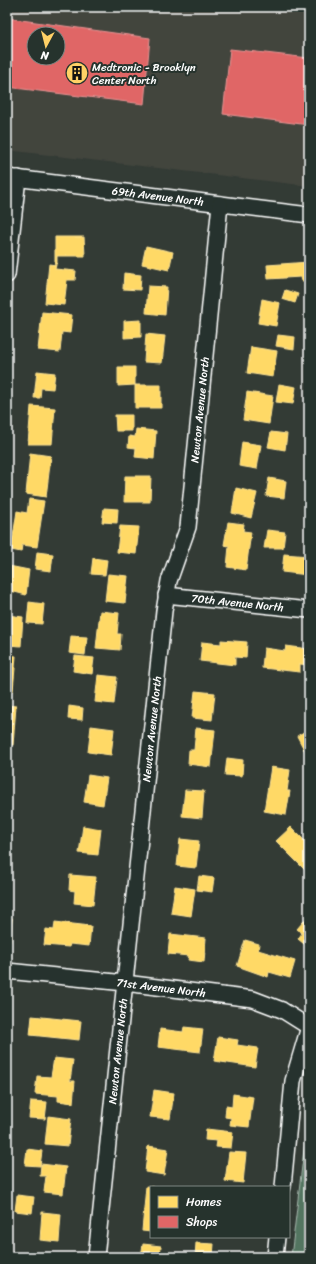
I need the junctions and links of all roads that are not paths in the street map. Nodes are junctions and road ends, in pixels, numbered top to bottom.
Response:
1 (12, 178) edge
2 (220, 204) junction
3 (309, 215) edge
4 (7, 275) edge
5 (166, 595) junction
6 (309, 610) edge
7 (7, 971) edge
8 (125, 983) junction
9 (309, 1027) edge
10 (282, 1186) edge
11 (277, 1238) edge
12 (96, 1257) edge
13 (275, 1257) edge

1 - 2 street, 69th Avenue North
1 - 4 street
2 - 3 street, 69th Avenue North
2 - 5 street, Newton Avenue North
5 - 6 street, 70th Avenue North
5 - 8 street, Newton Avenue North
7 - 8 street, 71st Avenue North
8 - 9 street, 71st Avenue North
8 - 12 street, Newton Avenue North
9 - 10 street
11 - 13 street

